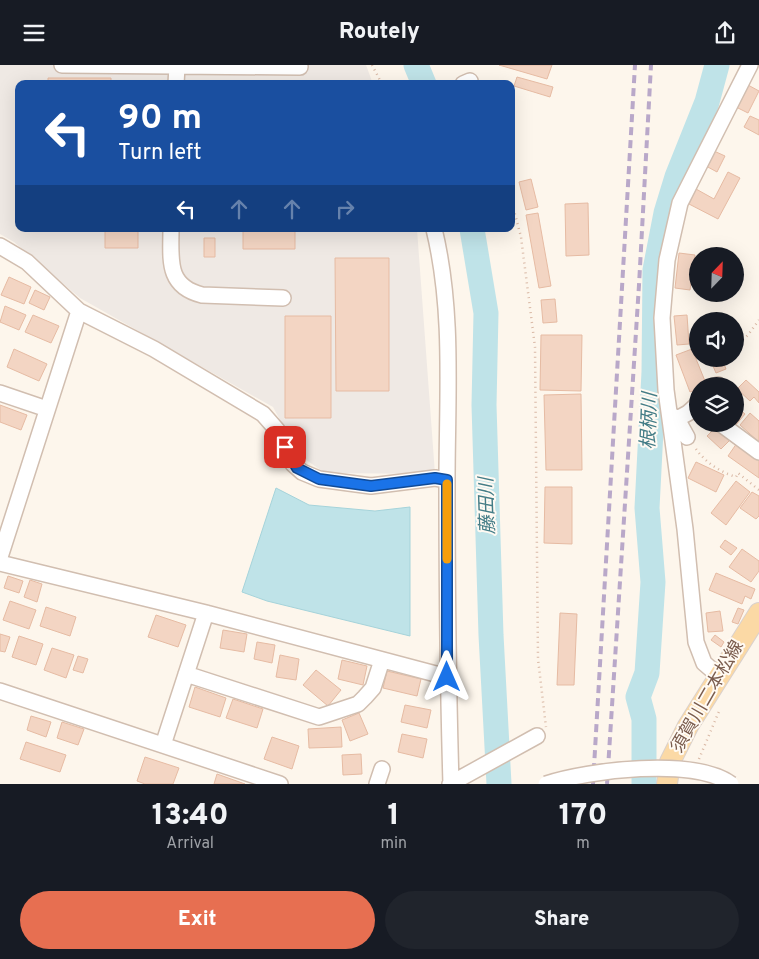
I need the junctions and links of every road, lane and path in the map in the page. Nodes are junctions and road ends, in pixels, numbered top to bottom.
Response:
1 (62, 65) edge
2 (372, 65) edge
3 (750, 65) edge
4 (177, 66) edge
5 (300, 67) dead end
6 (176, 80) edge
7 (380, 80) edge
8 (515, 216) edge
9 (171, 232) edge
10 (435, 232) edge
11 (0, 246) edge
12 (283, 298) dead end
13 (79, 311) junction
14 (759, 320) edge
15 (744, 339) edge
16 (0, 393) edge
17 (47, 409) junction
18 (689, 412) edge
19 (673, 416) junction
20 (732, 432) edge
21 (687, 437) joint
22 (759, 452) edge
23 (447, 480) junction
24 (759, 490) edge
25 (0, 557) edge
26 (0, 563) edge
27 (206, 613) junction
28 (759, 613) edge
29 (382, 660) junction
30 (186, 674) junction
31 (719, 676) junction
32 (447, 677) junction
33 (0, 691) edge
34 (721, 707) dead end
35 (536, 736) joint
36 (164, 745) junction
37 (382, 769) dead end
38 (694, 771) junction
39 (453, 783) edge
40 (280, 784) edge
41 (376, 784) edge
42 (546, 784) edge
43 (667, 784) edge
44 (731, 784) edge

1 - 4 street
2 - 7 path
3 - 19 street
4 - 5 street
4 - 6 street
8 - 35 path
9 - 12 street
10 - 23 street
11 - 13 street
13 - 17 street
13 - 23 street
14 - 15 path
16 - 17 street
17 - 25 street
18 - 19 street
19 - 21 street
19 - 31 street
20 - 22 street
21 - 24 path
23 - 32 street
26 - 27 street
27 - 29 street
27 - 30 street
28 - 31 main road, 須賀川二本松線
29 - 30 street
29 - 32 street
30 - 36 street
31 - 43 main road, 須賀川二本松線
32 - 39 street
33 - 36 street
34 - 38 path
35 - 39 street
36 - 40 street
37 - 41 street
38 - 42 street, bridge
38 - 44 street, bridge

